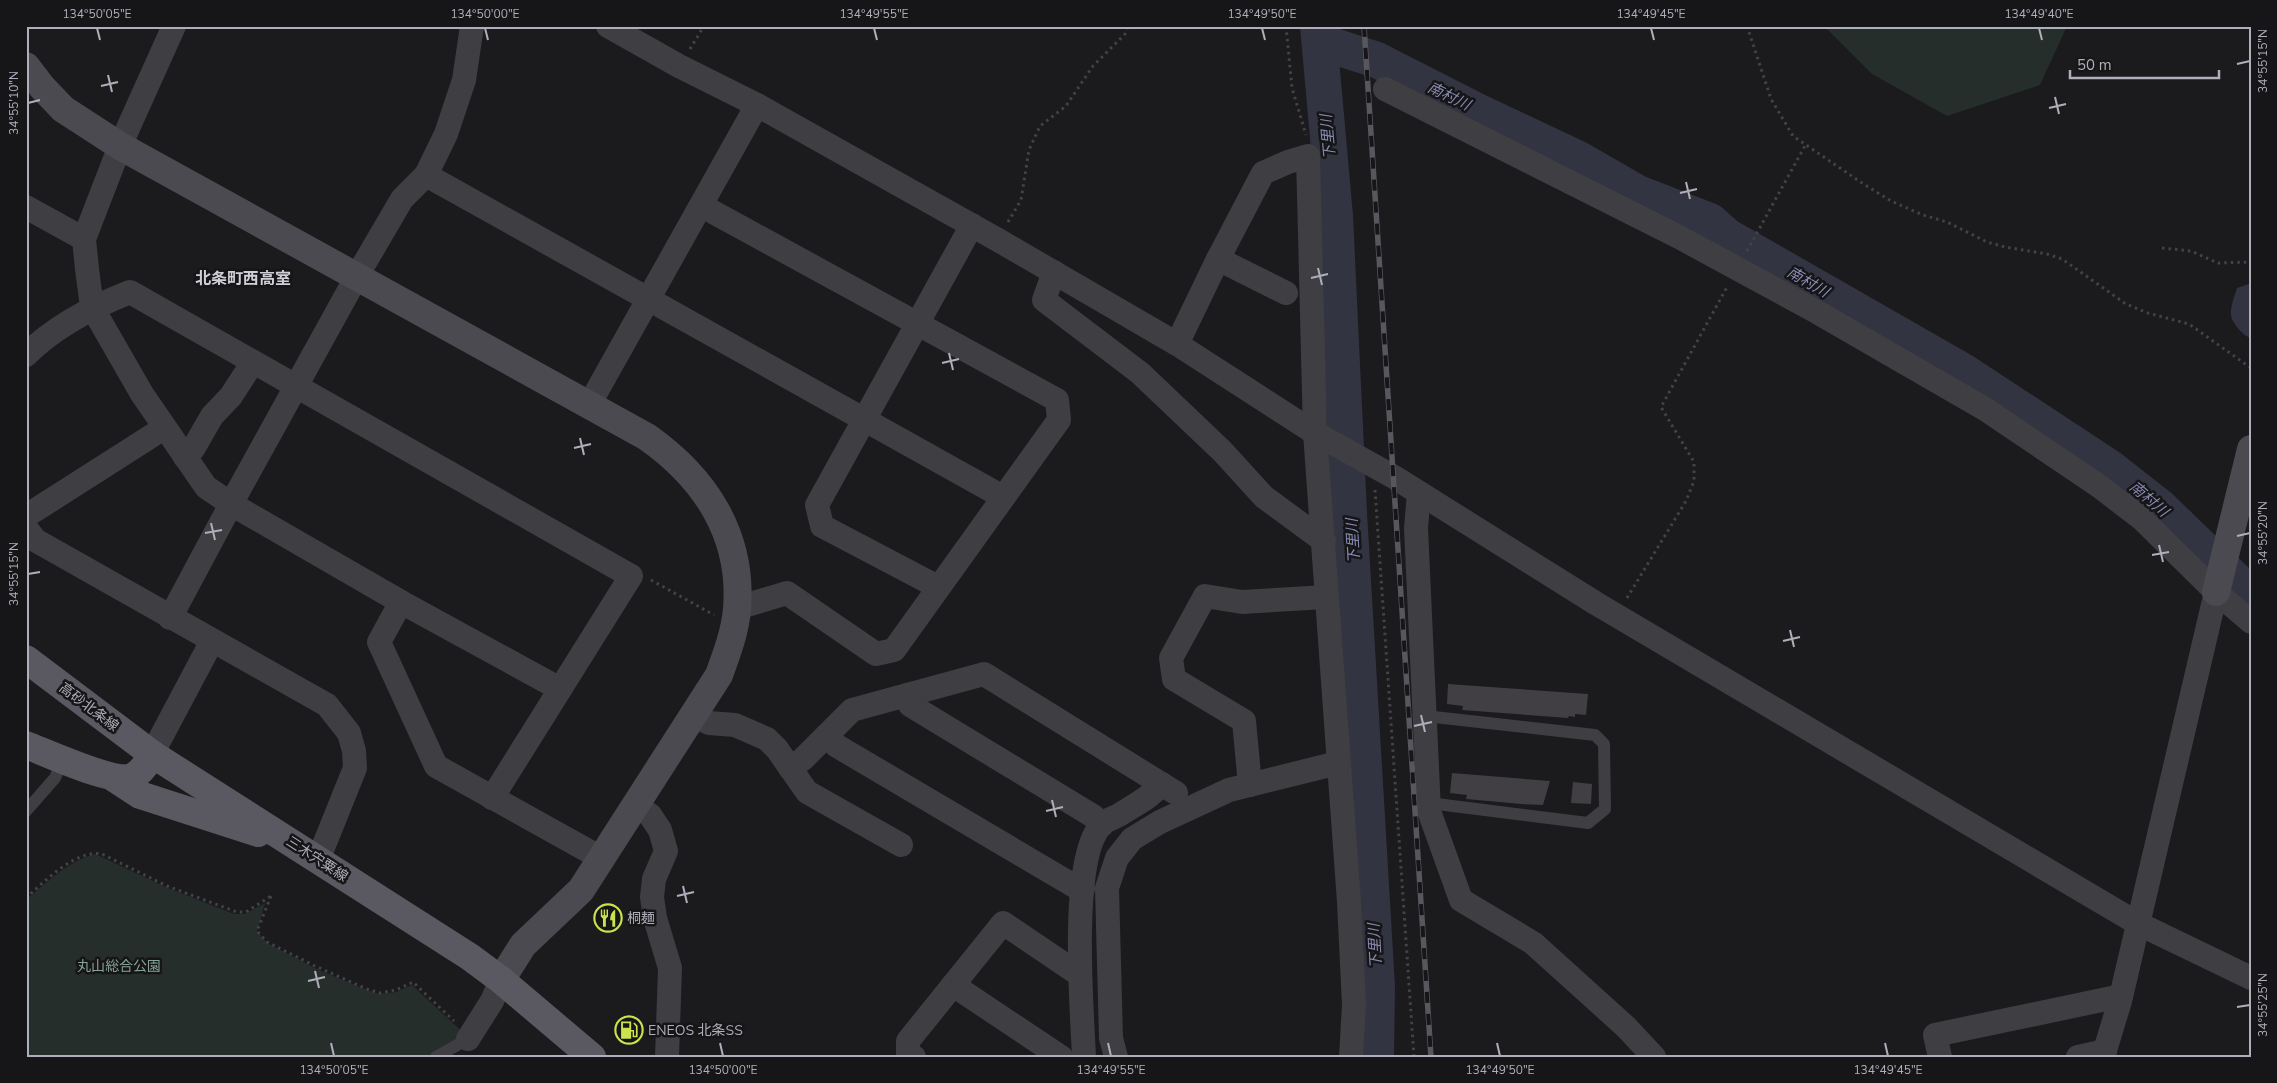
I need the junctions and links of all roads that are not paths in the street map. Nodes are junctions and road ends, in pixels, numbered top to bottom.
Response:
1 (174, 26) edge
2 (472, 26) edge
3 (608, 26) edge
4 (26, 66) edge
5 (1385, 89) dead end
6 (757, 105) junction
7 (120, 146) junction
8 (426, 174) junction
9 (702, 206) junction
10 (26, 207) edge
11 (972, 225) junction
12 (84, 238) junction
13 (1218, 259) junction
14 (1054, 272) junction
15 (357, 276) junction
16 (1286, 293) dead end
17 (648, 300) junction
18 (92, 308) junction
19 (918, 324) junction
20 (1178, 344) junction
21 (26, 355) edge
22 (253, 362) junction
23 (296, 386) junction
24 (589, 405) junction
25 (864, 420) junction
26 (164, 428) junction
27 (1319, 435) junction
28 (2251, 449) edge
29 (185, 458) junction
30 (1419, 493) junction
31 (1003, 497) junction
32 (231, 504) junction
33 (26, 516) edge
34 (26, 528) edge
35 (1324, 541) junction
36 (938, 587) junction
37 (2216, 592) junction
38 (1326, 597) junction
39 (401, 602) junction
40 (736, 617) junction
41 (170, 618) junction
42 (2251, 622) edge
43 (212, 641) junction
44 (26, 660) edge
45 (560, 689) junction
46 (907, 695) junction
47 (693, 715) junction
48 (1425, 716) junction
49 (826, 736) junction
50 (26, 745) edge
51 (152, 754) junction
52 (63, 759) junction
53 (1338, 763) junction
54 (790, 768) junction
55 (114, 778) junction
56 (1250, 785) junction
57 (492, 798) junction
58 (1429, 803) junction
59 (636, 805) junction
60 (26, 811) edge
61 (1102, 825) junction
62 (901, 845) dead end
63 (308, 853) junction
64 (601, 858) junction
65 (1083, 889) junction
66 (2137, 923) junction
67 (1080, 975) junction
68 (2251, 978) edge
69 (501, 980) junction
70 (953, 985) junction
71 (2121, 996) junction
72 (462, 1045) edge
73 (2104, 1054) edge
74 (1651, 1056) edge
75 (436, 1057) edge
76 (592, 1057) edge
77 (667, 1057) edge
78 (914, 1057) edge
79 (1061, 1057) edge
80 (1084, 1057) edge
81 (1116, 1057) edge
82 (1351, 1057) edge
83 (1940, 1057) edge
84 (2078, 1057) edge

1 - 7 street
2 - 8 street
3 - 6 street
4 - 7 street
5 - 37 street
6 - 9 street
6 - 11 street
7 - 12 street
7 - 15 street
8 - 15 street
8 - 17 street
9 - 17 street
9 - 19 street
10 - 12 street
11 - 14 street
11 - 19 street
12 - 18 street
13 - 16 street
13 - 20 street
13 - 27 street
14 - 20 street
14 - 35 street
15 - 23 street
15 - 24 street
17 - 24 street
17 - 25 street
18 - 21 street
18 - 22 street
18 - 26 street
19 - 25 street
19 - 31 street
20 - 27 street
22 - 23 street
22 - 29 street
23 - 32 street
23 - 45 street
24 - 40 street
25 - 31 street
25 - 36 street
26 - 29 street
26 - 33 street
27 - 30 street
27 - 35 street
28 - 37 street
29 - 32 street
30 - 48 street
30 - 66 street
31 - 36 street
32 - 39 street
32 - 41 street
34 - 41 street
35 - 38 street
36 - 40 street
37 - 42 street
37 - 66 street
38 - 53 street
38 - 56 street
39 - 45 street
39 - 57 street
40 - 47 street
41 - 43 street
43 - 51 street
43 - 63 street
44 - 51 main road, 高砂北条線
45 - 57 street
46 - 49 street
46 - 61 street
46 - 61 street
47 - 54 street
47 - 59 street
48 - 58 street
48 - 58 lane
49 - 54 street
49 - 65 street
50 - 52 main road
51 - 55 main road
51 - 63 main road, 三木宍粟線
52 - 55 main road
52 - 60 lane
53 - 56 street
53 - 82 street
54 - 62 street
55 - 63 main road
56 - 81 street
57 - 64 street
58 - 74 street
59 - 64 street
59 - 77 street
61 - 65 street
63 - 69 main road, 三木宍粟線
64 - 69 street
65 - 67 street
66 - 68 street
66 - 71 street
67 - 70 street
67 - 80 street
69 - 72 street
69 - 76 main road, 三木宍粟線
70 - 78 street
70 - 79 street
71 - 73 street
71 - 83 street
72 - 75 lane
73 - 84 street

